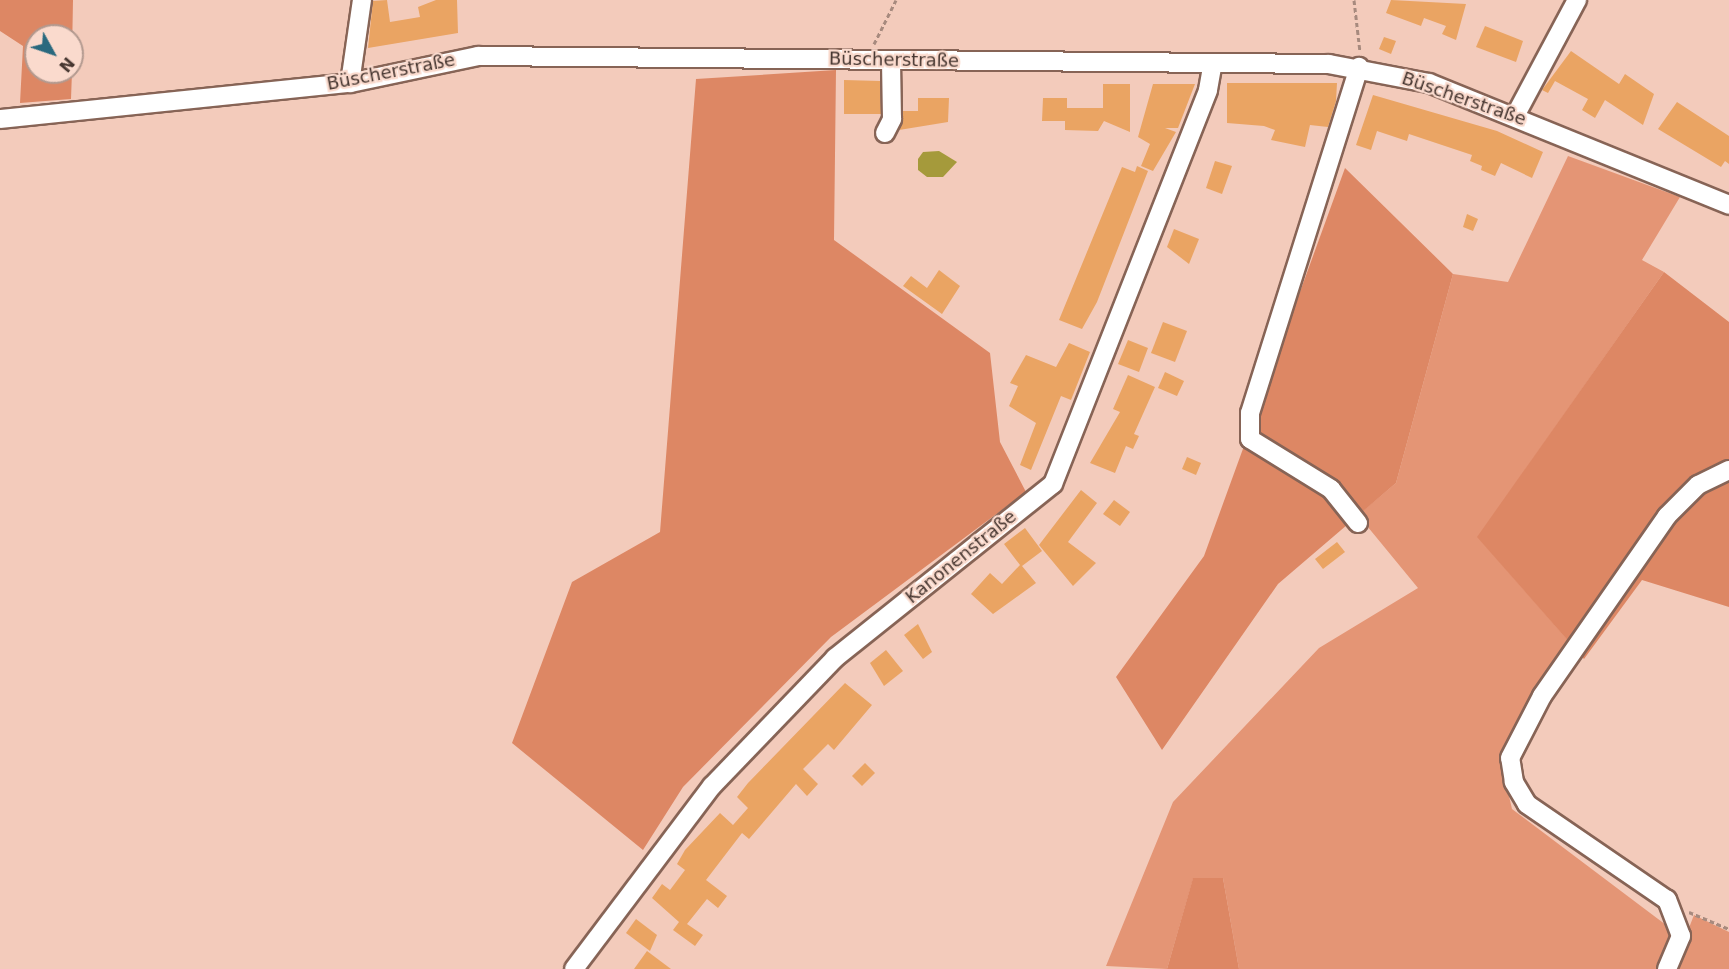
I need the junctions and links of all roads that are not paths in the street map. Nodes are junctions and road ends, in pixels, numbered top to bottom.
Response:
1 (362, 0) edge
2 (1577, 0) edge
3 (891, 60) junction
4 (1213, 63) junction
5 (1359, 67) junction
6 (350, 83) junction
7 (1515, 116) junction
8 (0, 119) edge
9 (885, 133) dead end
10 (1729, 205) edge
11 (1729, 470) edge
12 (1358, 523) dead end
13 (574, 969) edge
14 (1667, 969) edge

1 - 6 street
2 - 7 street
3 - 4 street, Büscherstraße
3 - 6 street, Büscherstraße
3 - 9 street
4 - 5 street, Büscherstraße
4 - 13 street, Kanonenstraße
5 - 7 street, Büscherstraße
5 - 12 street
6 - 8 street, Büscherstraße
7 - 10 street, Büscherstraße
11 - 14 street

